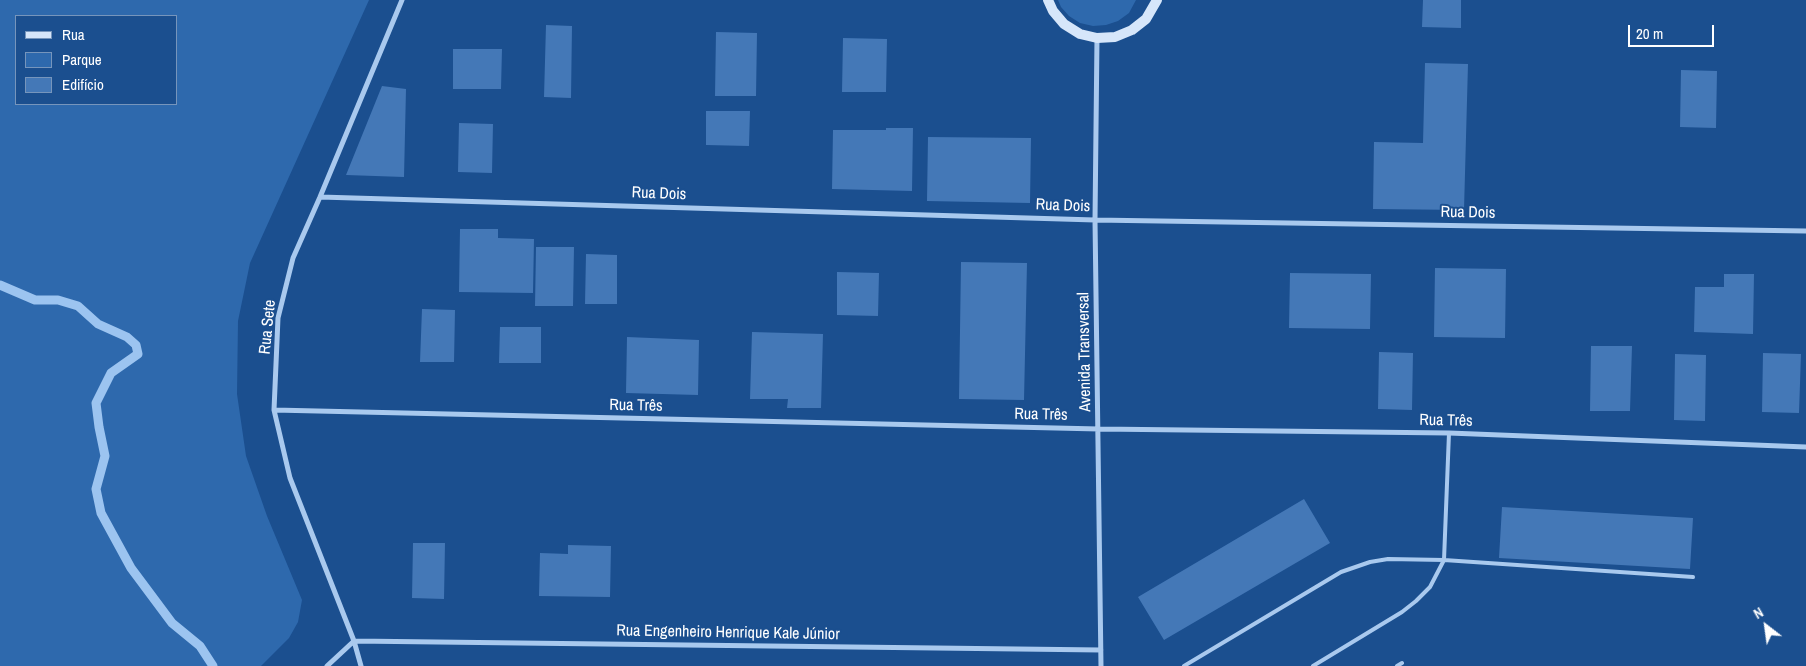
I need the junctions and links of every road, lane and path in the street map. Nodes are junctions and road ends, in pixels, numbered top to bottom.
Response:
1 (402, 0) edge
2 (1048, 0) edge
3 (1157, 0) edge
4 (1097, 38) junction
5 (320, 197) junction
6 (1095, 220) junction
7 (1806, 231) edge
8 (274, 410) junction
9 (1099, 428) junction
10 (1448, 433) junction
11 (1806, 448) edge
12 (1444, 560) junction
13 (1693, 577) dead end
14 (354, 641) junction
15 (1101, 650) junction
16 (1402, 663) dead end
17 (326, 666) edge
18 (361, 666) edge
19 (1101, 666) edge
20 (1184, 666) edge
21 (1313, 666) edge
22 (1397, 666) edge

1 - 5 street, Rua Sete
2 - 4 street
3 - 4 street
4 - 6 street, Avenida Transversal
5 - 6 street, Rua Dois
5 - 8 street, Rua Sete
6 - 7 street, Rua Dois
6 - 9 street, Avenida Transversal
8 - 9 street, Rua Três
8 - 14 street, Rua Sete
9 - 10 street, Rua Três
9 - 15 street, Avenida Transversal
10 - 11 street, Rua Três
10 - 12 lane
12 - 13 lane
12 - 20 lane
12 - 21 lane
14 - 15 street, Rua Engenheiro Henrique Kale Júnior
14 - 17 street
14 - 18 street, Rua Sete
15 - 19 street, Avenida Transversal
16 - 22 lane

